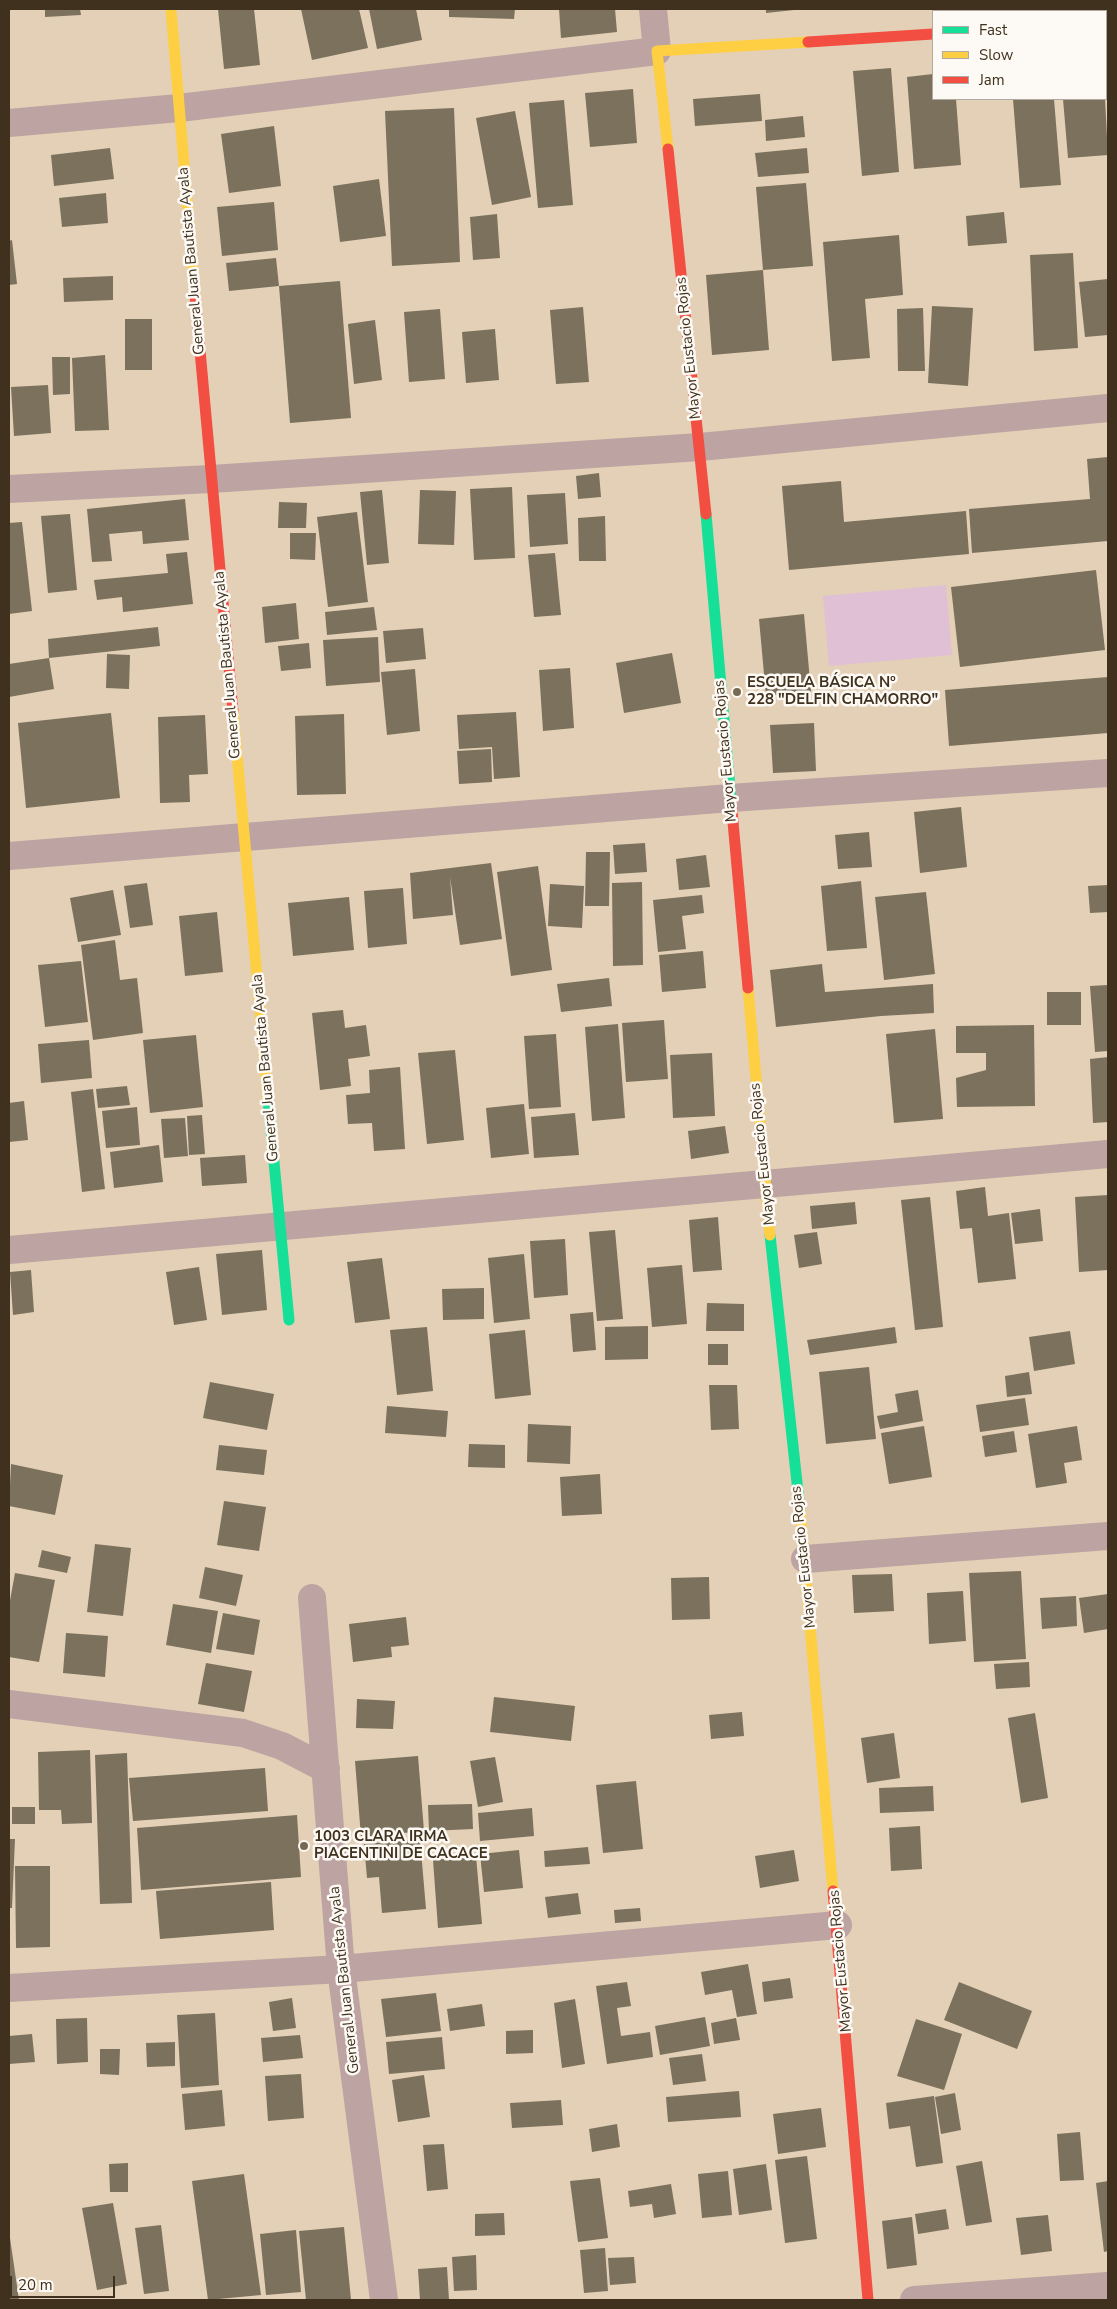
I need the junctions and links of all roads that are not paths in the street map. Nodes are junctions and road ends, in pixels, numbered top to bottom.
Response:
1 (171, 9) edge
2 (653, 9) edge
3 (932, 34) edge
4 (657, 51) junction
5 (179, 108) junction
6 (9, 123) edge
7 (1108, 408) edge
8 (700, 447) junction
9 (211, 479) junction
10 (9, 489) edge
11 (1108, 773) edge
12 (730, 798) junction
13 (244, 838) junction
14 (9, 856) edge
15 (1108, 1154) edge
16 (765, 1185) junction
17 (280, 1226) junction
18 (9, 1250) edge
19 (289, 1320) dead end
20 (1108, 1536) edge
21 (805, 1559) junction
22 (312, 1598) dead end
23 (9, 1704) edge
24 (326, 1769) junction
25 (838, 1925) junction
26 (341, 1968) junction
27 (9, 1988) edge
28 (1108, 2286) edge
29 (384, 2300) edge
30 (868, 2300) edge
31 (914, 2300) edge

1 - 5 street, General Juan Bautista Ayala
2 - 4 street, Mayor Eustacio Rojas
3 - 4 street
4 - 5 street
4 - 8 street, Mayor Eustacio Rojas
5 - 6 street
5 - 9 street, General Juan Bautista Ayala
7 - 8 street
8 - 9 street
8 - 12 street, Mayor Eustacio Rojas
9 - 10 street
9 - 13 street, General Juan Bautista Ayala
11 - 12 street
12 - 13 street
12 - 16 street, Mayor Eustacio Rojas
13 - 14 street
13 - 17 street, General Juan Bautista Ayala
15 - 16 street
16 - 17 street
16 - 21 street, Mayor Eustacio Rojas
17 - 18 street
17 - 19 street, General Juan Bautista Ayala
20 - 21 street
21 - 25 street, Mayor Eustacio Rojas
22 - 24 street, General Juan Bautista Ayala
23 - 24 street
24 - 26 street, General Juan Bautista Ayala
25 - 26 street
25 - 30 street, Mayor Eustacio Rojas
26 - 27 street
26 - 29 street, General Juan Bautista Ayala
28 - 31 street

